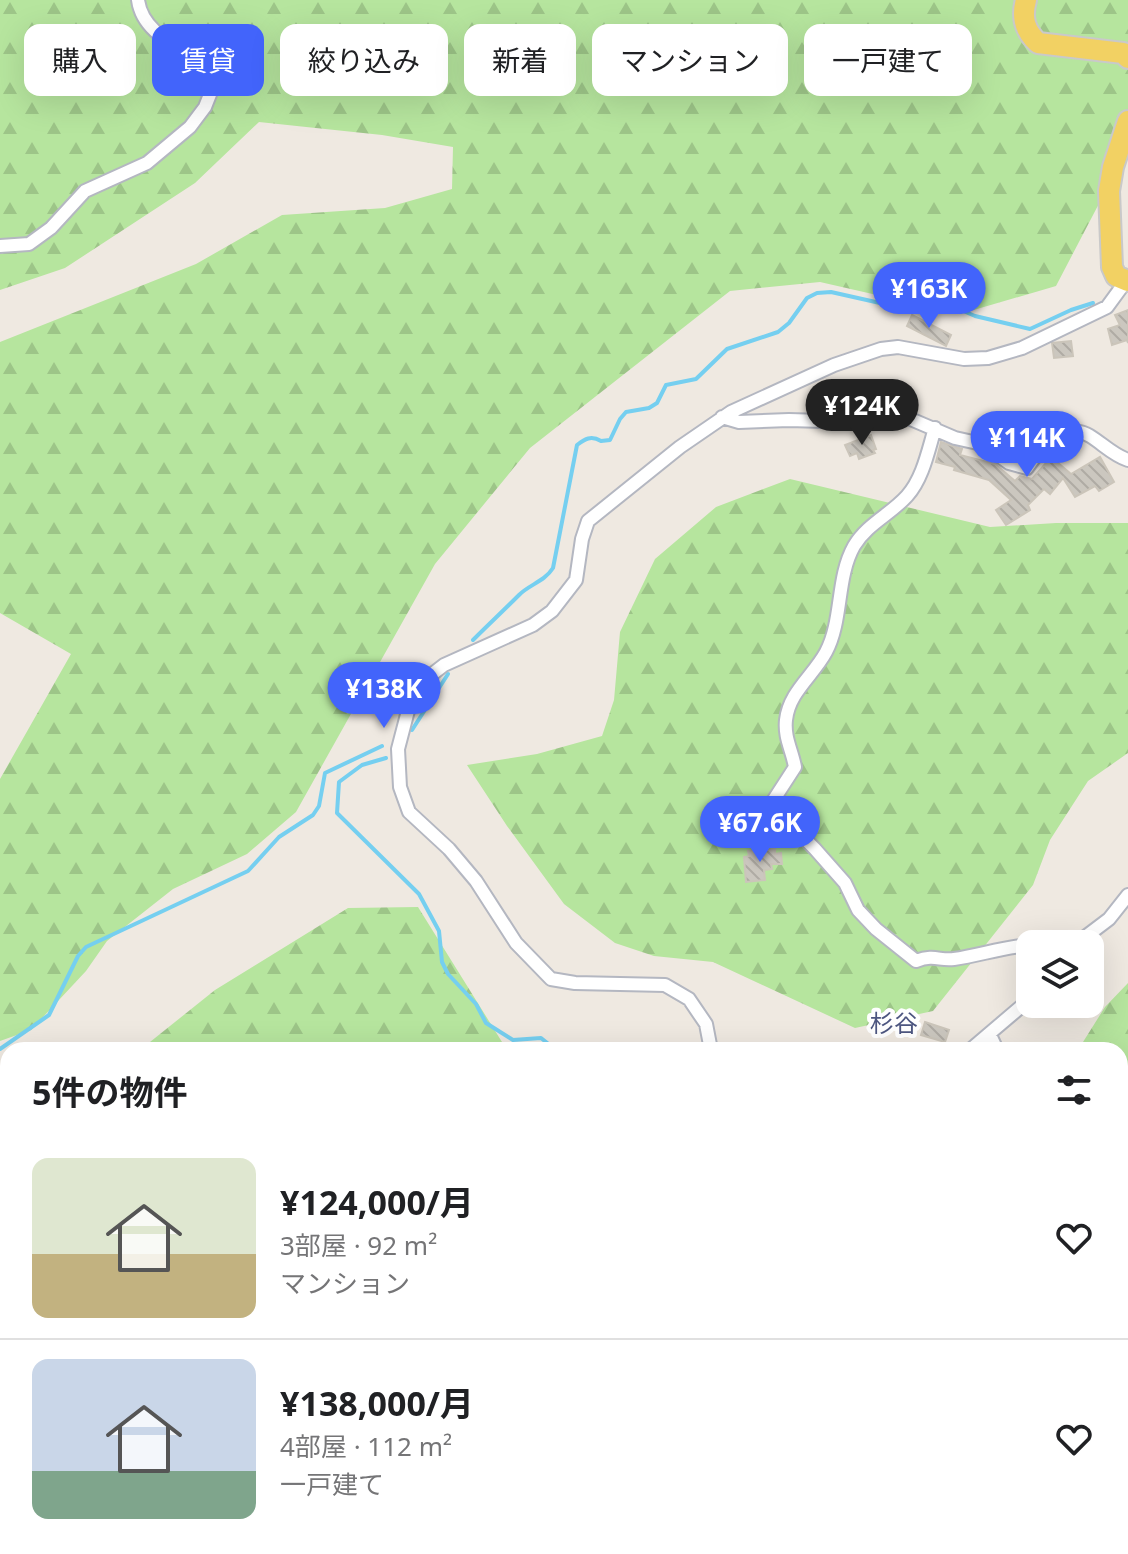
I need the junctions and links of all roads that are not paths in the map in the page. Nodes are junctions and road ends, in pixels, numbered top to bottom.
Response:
1 (138, 0) edge
2 (1026, 0) edge
3 (1128, 58) edge
4 (1128, 121) edge
5 (0, 246) edge
6 (1127, 281) edge
7 (722, 417) junction
8 (935, 428) junction
9 (1128, 460) edge
10 (1128, 895) edge
11 (1094, 930) edge
12 (1016, 946) edge
13 (1016, 1012) edge
14 (990, 1035) junction
15 (709, 1042) edge
16 (981, 1042) edge
17 (993, 1042) edge

1 - 5 street
2 - 3 main road
4 - 6 main road
6 - 7 street
7 - 8 street
7 - 15 street
8 - 9 street
8 - 12 street
10 - 11 street
13 - 14 street
14 - 16 street
14 - 17 street

